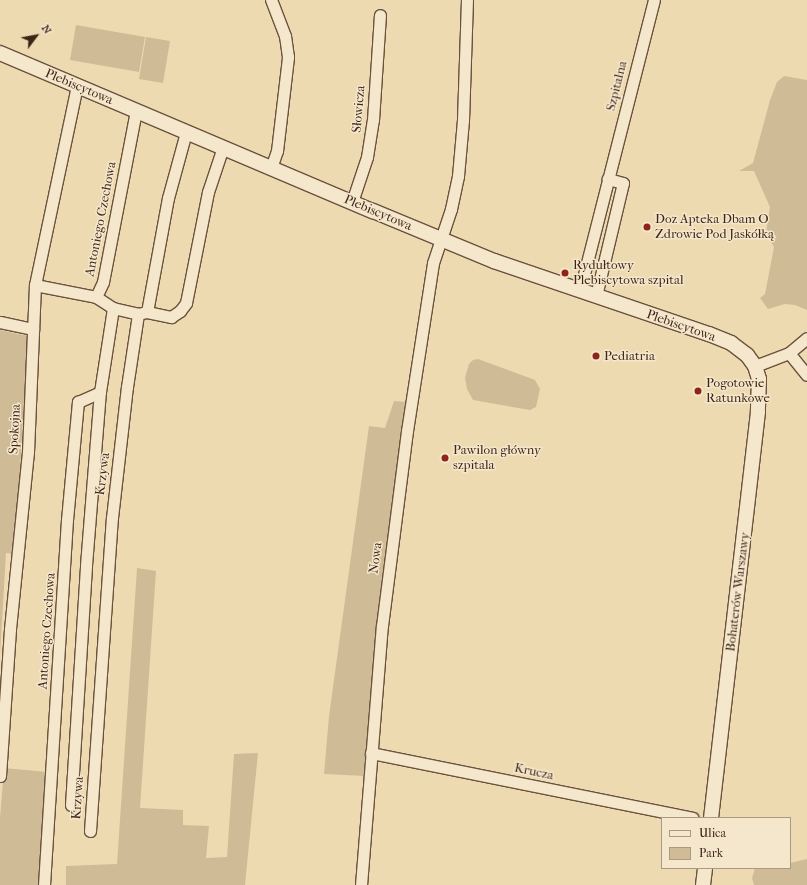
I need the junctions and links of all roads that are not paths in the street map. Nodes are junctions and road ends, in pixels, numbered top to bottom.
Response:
1 (271, 0) edge
2 (467, 0) edge
3 (654, 0) edge
4 (380, 16) dead end
5 (0, 53) edge
6 (77, 86) junction
7 (136, 111) junction
8 (186, 132) junction
9 (223, 147) junction
10 (271, 168) junction
11 (608, 179) junction
12 (352, 202) junction
13 (440, 238) junction
14 (35, 284) junction
15 (580, 290) junction
16 (596, 296) junction
17 (96, 297) junction
18 (114, 308) junction
19 (143, 313) junction
20 (0, 322) edge
21 (33, 329) junction
22 (807, 338) edge
23 (789, 353) junction
24 (755, 366) junction
25 (807, 375) edge
26 (100, 392) junction
27 (371, 753) junction
28 (0, 776) edge
29 (71, 805) dead end
30 (687, 817) edge
31 (711, 817) edge
32 (90, 831) dead end
33 (705, 869) edge
34 (44, 885) edge
35 (361, 885) edge
36 (703, 885) edge

1 - 10 street
2 - 13 street, Nowa
3 - 11 street, Szpitalna
4 - 12 street, Słowicza
5 - 6 street, Plebiscytowa
6 - 7 street, Plebiscytowa
6 - 14 street, Spokojna
7 - 8 street, Plebiscytowa
7 - 17 street, Antoniego Czechowa
8 - 9 street, Plebiscytowa
8 - 19 street, Krzywa
9 - 10 street, Plebiscytowa
9 - 19 street, Antoniego Czechowa
10 - 12 street, Plebiscytowa
11 - 15 street, Szpitalna
11 - 16 street
12 - 13 street, Plebiscytowa
13 - 15 street, Plebiscytowa
13 - 27 street, Nowa
14 - 17 street
14 - 21 street, Spokojna
15 - 16 street, Plebiscytowa
16 - 24 street, Plebiscytowa
17 - 18 street, Antoniego Czechowa
18 - 19 street, Antoniego Czechowa
18 - 26 street
19 - 32 street, Krzywa
20 - 21 street
21 - 28 street, Spokojna
22 - 23 street
23 - 24 street
23 - 25 street
24 - 31 street, Bohaterów Warszawy
26 - 29 street
26 - 34 street, Antoniego Czechowa
27 - 30 street, Krucza
27 - 35 street, Nowa
33 - 36 street

